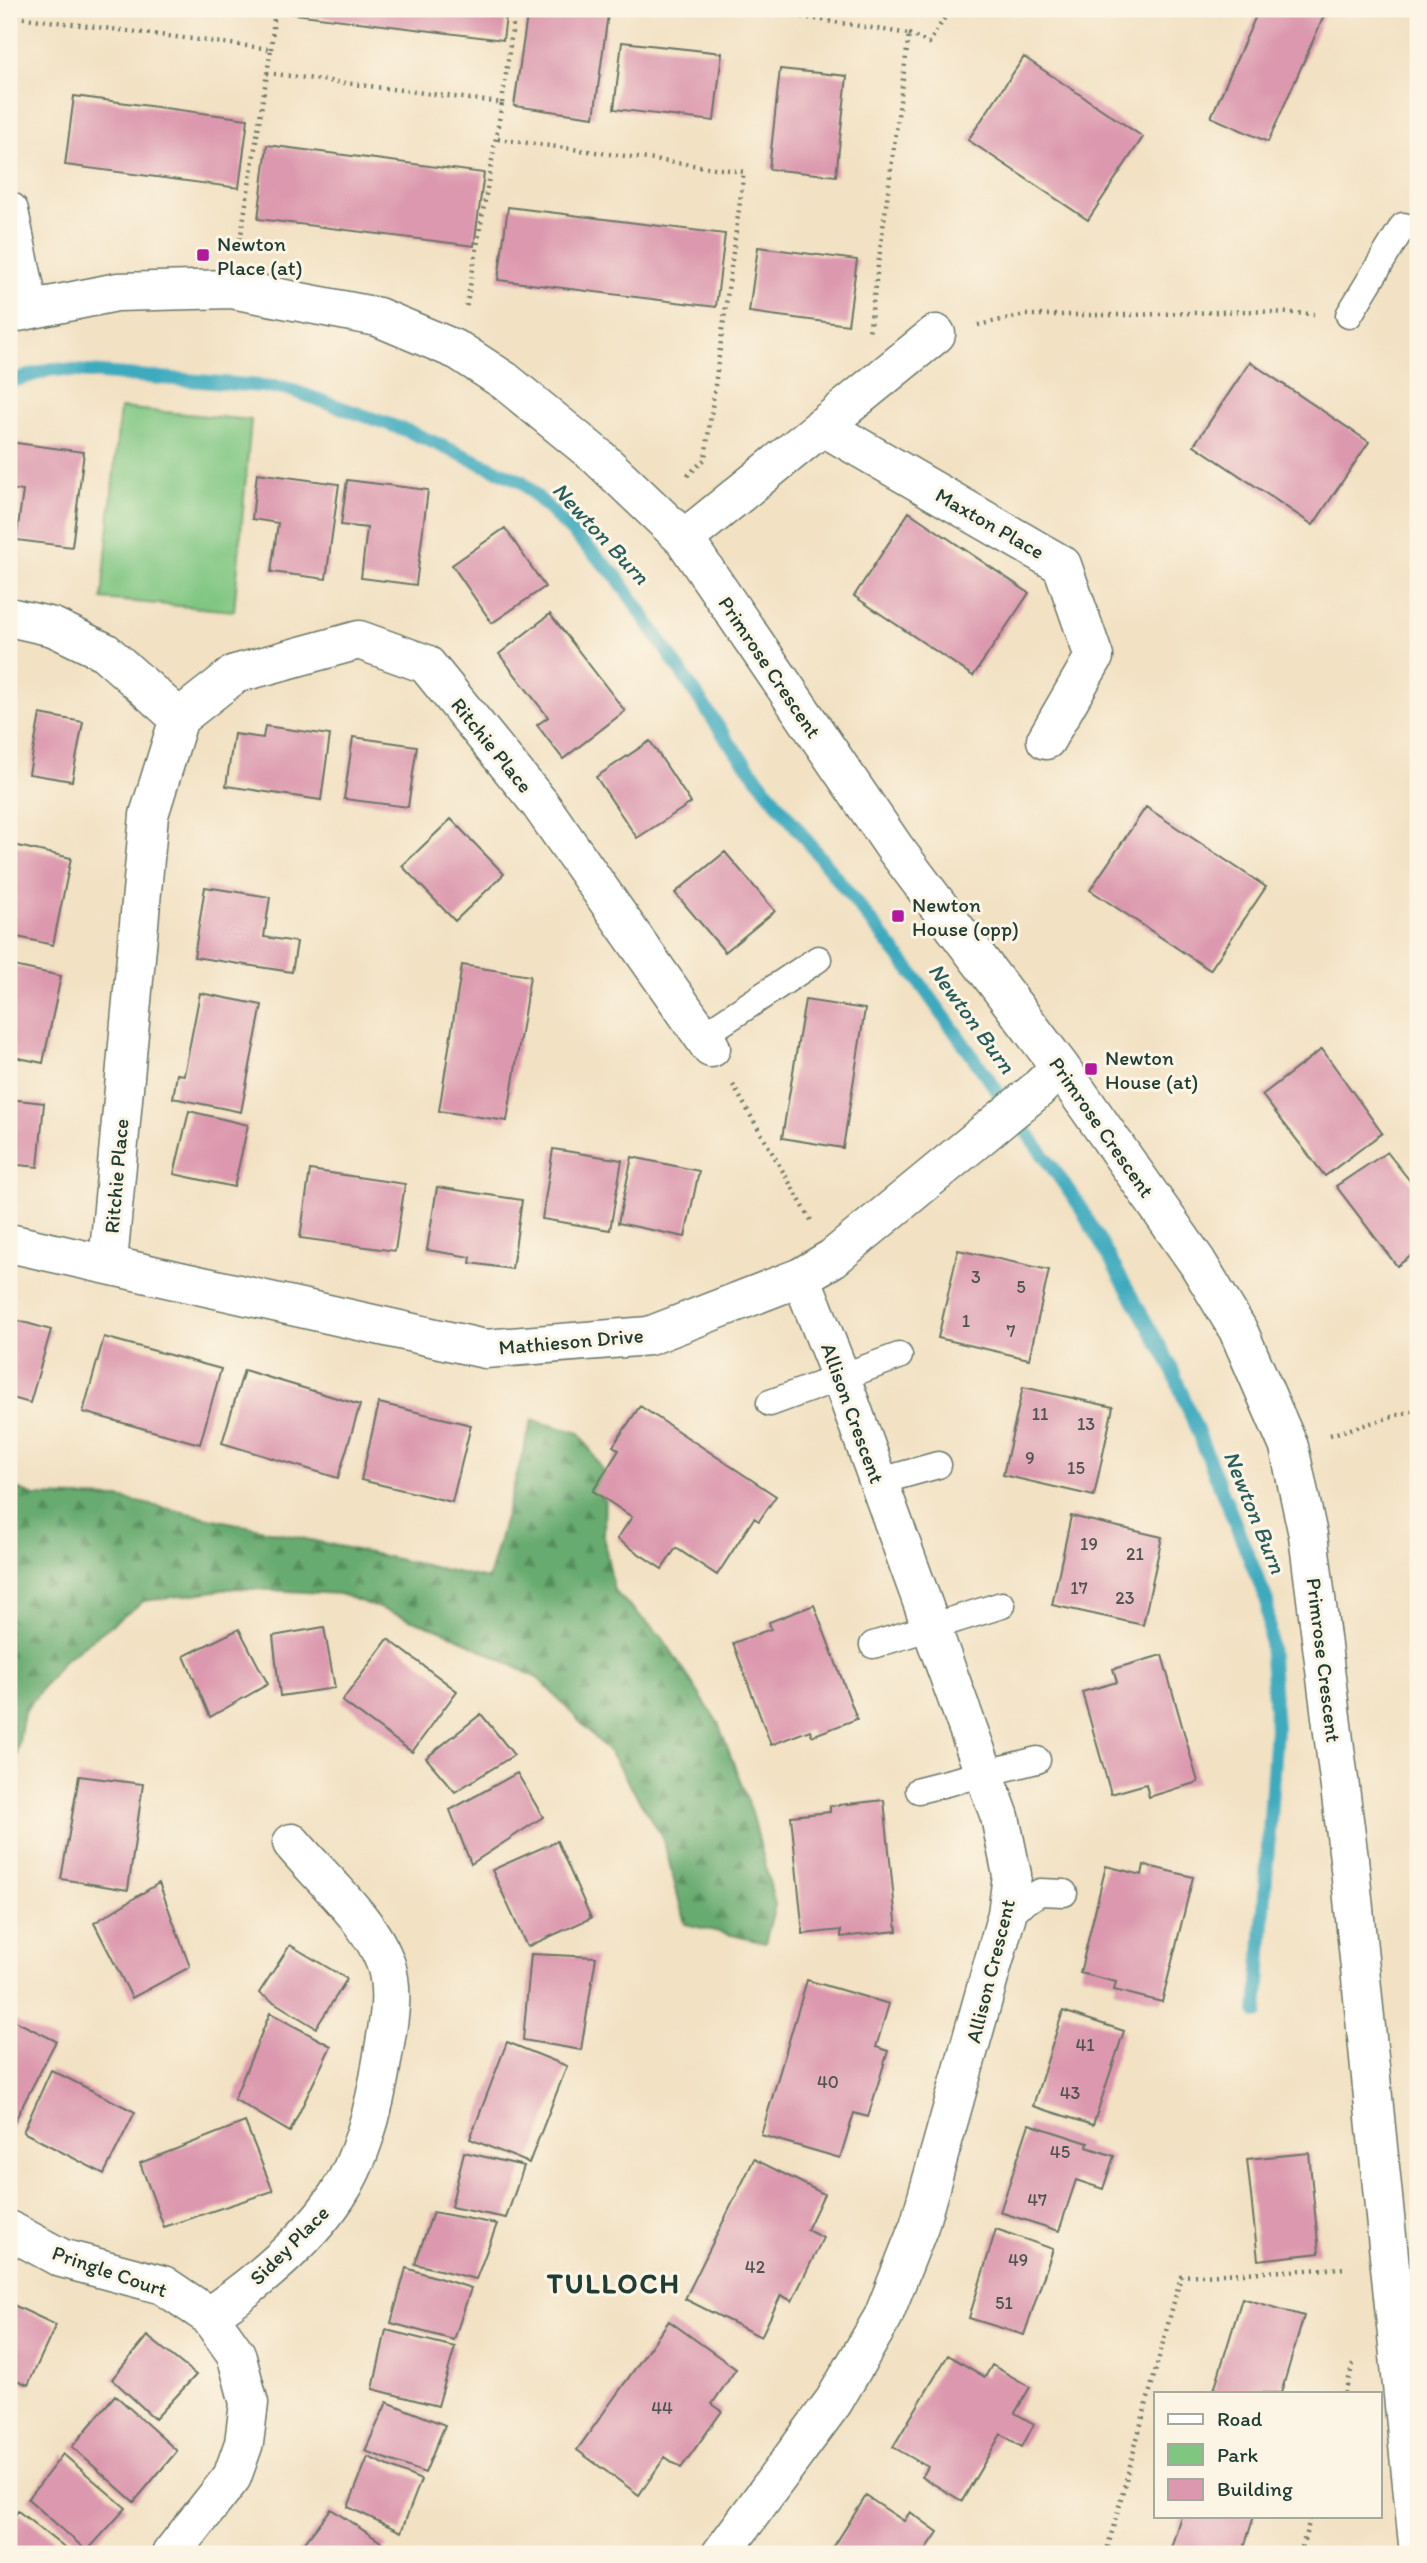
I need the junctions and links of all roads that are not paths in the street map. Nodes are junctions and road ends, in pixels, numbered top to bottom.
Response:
1 (9, 211) edge
2 (1418, 229) edge
3 (19, 311) edge
4 (1349, 315) road end
5 (936, 334) road end
6 (822, 426) junction
7 (684, 539) junction
8 (9, 617) edge
9 (179, 718) junction
10 (1046, 740) dead end
11 (818, 959) dead end
12 (707, 1042) joint
13 (1049, 1078) junction
14 (9, 1243) edge
15 (108, 1263) junction
16 (801, 1278) junction
17 (899, 1356) dead end
18 (840, 1375) junction
19 (770, 1403) dead end
20 (938, 1465) dead end
21 (877, 1482) junction
22 (1002, 1605) dead end
23 (931, 1626) junction
24 (873, 1645) dead end
25 (1037, 1760) dead end
26 (985, 1775) junction
27 (919, 1790) dead end
28 (292, 1843) dead end
29 (1064, 1893) dead end
30 (1007, 1914) junction
31 (9, 2230) edge
32 (209, 2316) junction
33 (1418, 2544) edge
34 (170, 2554) edge
35 (721, 2554) edge

1 - 3 street
2 - 4 lane
3 - 7 street, Primrose Crescent
5 - 6 street
6 - 7 street
6 - 10 street, Maxton Place
7 - 13 street, Primrose Crescent
8 - 9 street
9 - 12 street, Ritchie Place
9 - 15 street, Ritchie Place
11 - 12 lane
13 - 16 street, Mathieson Drive
13 - 33 street, Primrose Crescent
14 - 15 street, Mathieson Drive
15 - 16 street, Mathieson Drive
16 - 18 street, Allison Crescent
17 - 18 lane
18 - 19 lane
18 - 21 street, Allison Crescent
20 - 21 lane
21 - 23 street, Allison Crescent
22 - 23 lane
23 - 24 lane
23 - 26 street, Allison Crescent
25 - 26 lane
26 - 27 lane
26 - 30 street, Allison Crescent
28 - 32 street, Sidey Place
29 - 30 lane
30 - 35 street, Allison Crescent
31 - 32 street, Pringle Court
32 - 34 street

